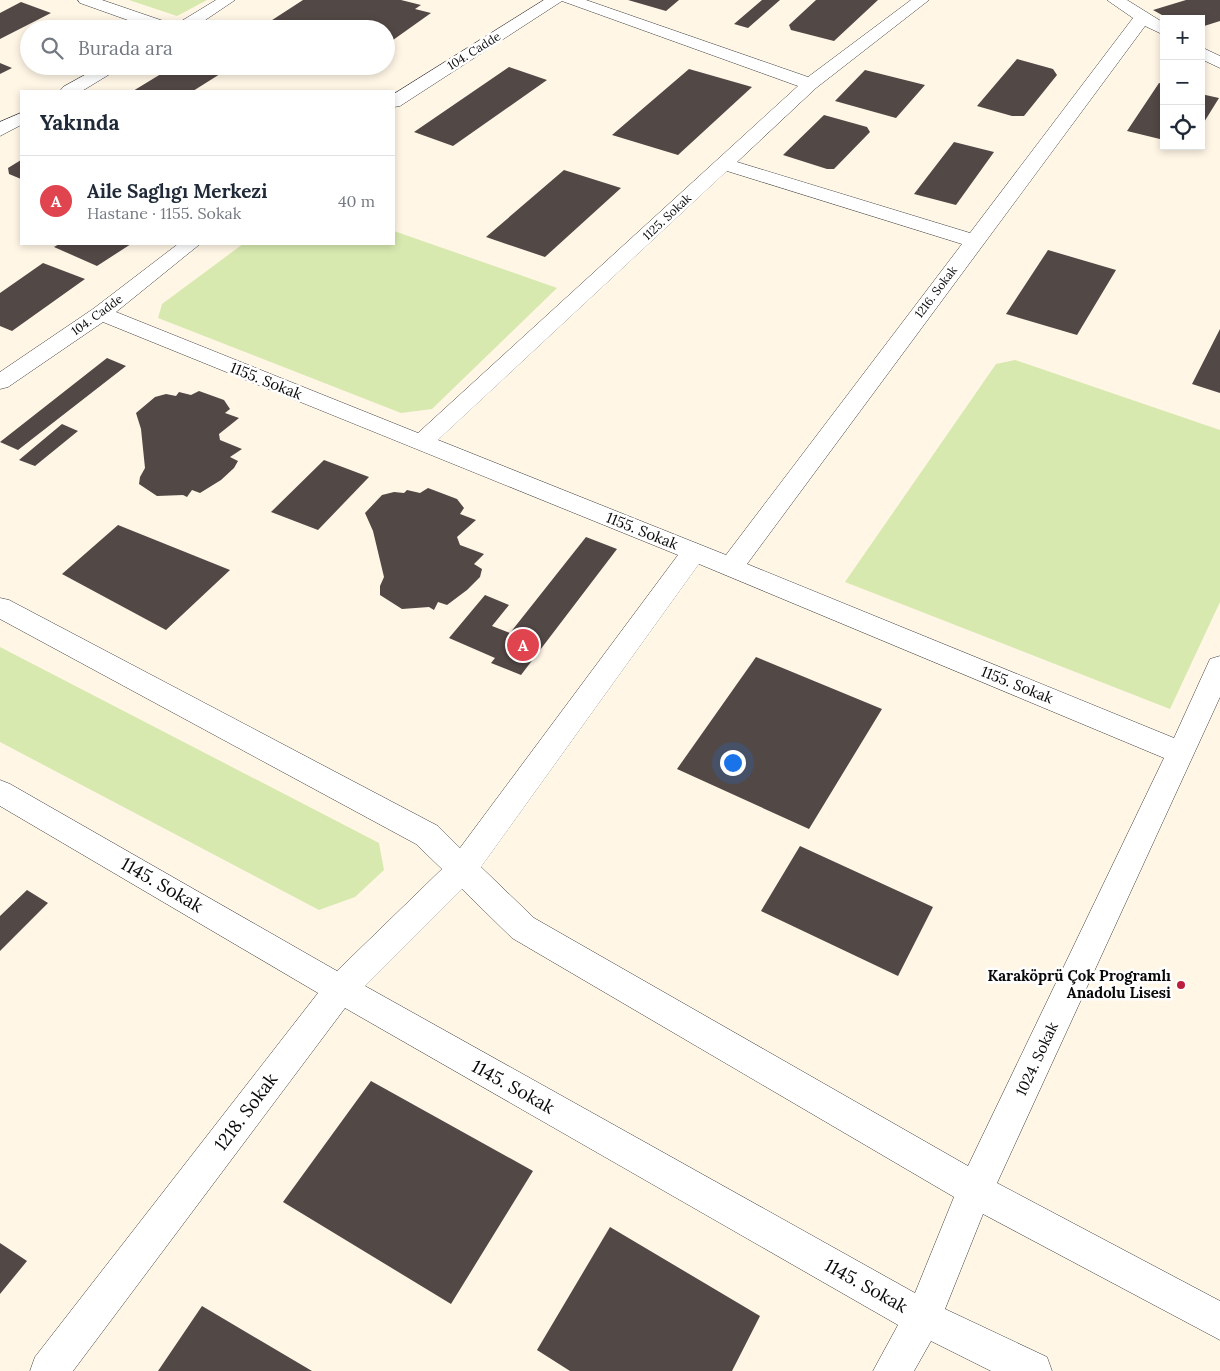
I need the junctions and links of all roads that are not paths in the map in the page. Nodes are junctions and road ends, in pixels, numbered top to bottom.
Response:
1 (86, 0) edge
2 (227, 0) edge
3 (555, 0) edge
4 (570, 0) edge
5 (921, 0) edge
6 (1115, 0) edge
7 (1142, 18) junction
8 (144, 20) edge
9 (195, 20) edge
10 (1160, 28) edge
11 (1205, 54) edge
12 (1220, 63) edge
13 (98, 75) edge
14 (810, 84) junction
15 (71, 90) edge
16 (395, 101) edge
17 (20, 119) edge
18 (0, 130) edge
19 (724, 164) junction
20 (974, 241) junction
21 (189, 245) edge
22 (101, 314) junction
23 (0, 382) edge
24 (420, 442) junction
25 (694, 552) junction
26 (731, 567) junction
27 (0, 607) edge
28 (1220, 666) edge
29 (1181, 753) junction
30 (0, 792) edge
31 (462, 870) junction
32 (340, 989) junction
33 (975, 1190) junction
34 (924, 1318) junction
35 (1220, 1321) edge
36 (49, 1371) edge
37 (892, 1371) edge
38 (1033, 1371) edge

1 - 8 street
2 - 9 street
3 - 16 street, 104. Cadde
4 - 14 street
5 - 14 street, 1125. Sokak
6 - 7 street
7 - 10 street
7 - 20 street, 1216. Sokak
11 - 12 street
13 - 15 street
14 - 19 street, 1125. Sokak
17 - 18 street
19 - 20 street
19 - 24 street, 1125. Sokak
20 - 26 street, 1216. Sokak
21 - 22 street, 104. Cadde
22 - 23 street, 104. Cadde
22 - 24 street, 1155. Sokak
24 - 25 street, 1155. Sokak
25 - 26 street, 1155. Sokak
25 - 31 street, 1218. Sokak
26 - 29 street, 1155. Sokak
27 - 31 street
28 - 29 street, 1024. Sokak
29 - 33 street, 1024. Sokak
30 - 32 street, 1145. Sokak
31 - 32 street, 1218. Sokak
31 - 33 street
32 - 34 street, 1145. Sokak
32 - 36 street, 1218. Sokak
33 - 34 street, 1024. Sokak
33 - 35 street
34 - 37 street, 1024. Sokak
34 - 38 street, 1145. Sokak

